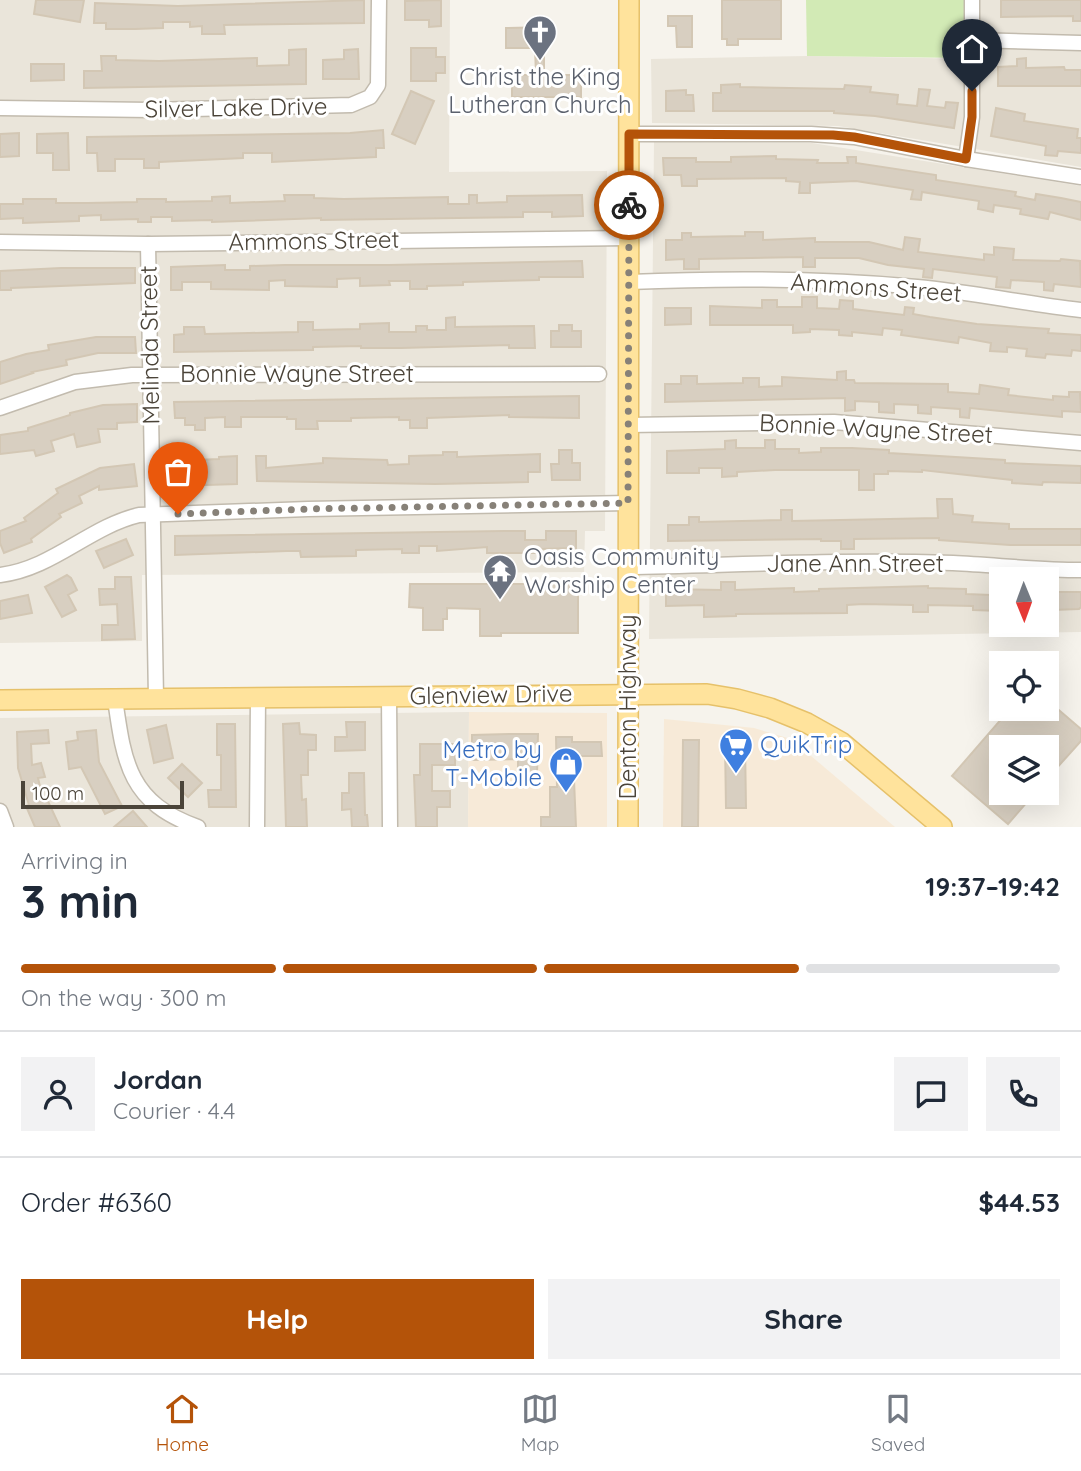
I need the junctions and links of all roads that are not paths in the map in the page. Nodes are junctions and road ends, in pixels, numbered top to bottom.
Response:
1 (379, 0) edge
2 (629, 0) edge
3 (971, 0) edge
4 (972, 40) junction
5 (1081, 43) edge
6 (0, 108) edge
7 (629, 134) junction
8 (966, 159) junction
9 (1081, 177) edge
10 (629, 238) junction
11 (0, 243) edge
12 (148, 244) junction
13 (629, 282) junction
14 (1081, 310) edge
15 (599, 374) dead end
16 (151, 375) junction
17 (0, 408) edge
18 (628, 425) junction
19 (1081, 443) edge
20 (628, 503) junction
21 (152, 515) junction
22 (628, 567) junction
23 (1081, 570) edge
24 (0, 575) edge
25 (629, 693) junction
26 (389, 696) junction
27 (258, 697) junction
28 (156, 698) junction
29 (115, 699) junction
30 (0, 700) edge
31 (0, 811) edge
32 (6, 827) edge
33 (198, 827) edge
34 (257, 827) edge
35 (390, 827) edge
36 (628, 827) edge
37 (942, 827) edge

1 - 6 street, Silver Lake Drive
2 - 7 main road, Denton Highway
3 - 4 street
4 - 5 street
4 - 8 street
7 - 8 street
7 - 10 main road, Denton Highway
8 - 9 street
10 - 12 street, Ammons Street
10 - 13 main road, Denton Highway
11 - 12 street, Ammons Street
12 - 16 street, Melinda Street
13 - 14 street, Ammons Street
13 - 18 main road, Denton Highway
15 - 16 street, Bonnie Wayne Street
16 - 17 street, Bonnie Wayne Street
16 - 21 street, Melinda Street
18 - 19 street, Bonnie Wayne Street
18 - 20 main road, Denton Highway
20 - 21 street
20 - 22 main road, Denton Highway
21 - 24 street
21 - 28 street, Melinda Street
22 - 23 street, Jane Ann Street
22 - 25 main road, Denton Highway
25 - 26 main road, Glenview Drive
25 - 36 main road, Denton Highway
25 - 37 main road, Glenview Drive
26 - 27 main road, Glenview Drive
26 - 35 street
27 - 28 main road, Glenview Drive
27 - 34 street
28 - 29 main road, Glenview Drive
29 - 30 main road, Glenview Drive
29 - 33 street
31 - 32 street

